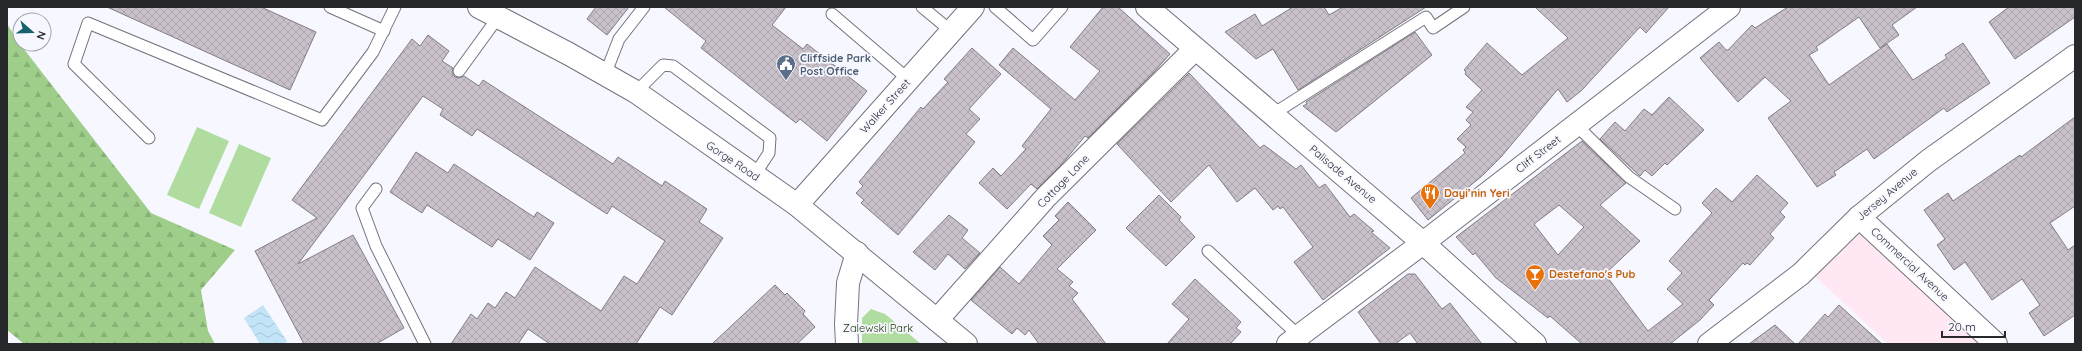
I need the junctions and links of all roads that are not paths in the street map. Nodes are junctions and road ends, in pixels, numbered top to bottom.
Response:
1 (330, 7) edge
2 (395, 7) edge
3 (479, 7) edge
4 (644, 7) edge
5 (922, 7) edge
6 (973, 7) edge
7 (995, 7) edge
8 (1062, 7) edge
9 (1148, 7) edge
10 (1464, 7) edge
11 (1729, 7) edge
12 (832, 14) dead end
13 (498, 16) junction
14 (384, 31) junction
15 (951, 31) junction
16 (1195, 49) junction
17 (2075, 56) edge
18 (459, 71) dead end
19 (605, 75) junction
20 (908, 79) junction
21 (636, 92) junction
22 (1273, 114) junction
23 (1576, 125) junction
24 (149, 138) dead end
25 (754, 176) junction
26 (376, 189) dead end
27 (797, 205) junction
28 (1675, 209) dead end
29 (1859, 218) junction
30 (1424, 242) junction
31 (1208, 250) dead end
32 (857, 253) junction
33 (937, 320) junction
34 (1294, 340) edge
35 (425, 344) edge
36 (847, 344) edge
37 (966, 344) edge
38 (1535, 344) edge
39 (1709, 344) edge
40 (1996, 344) edge

1 - 14 lane
2 - 14 lane
3 - 13 street, Gorge Road
4 - 19 lane
5 - 15 lane
6 - 15 street, Walker Street
7 - 8 lane
9 - 16 street, Palisade Avenue
10 - 22 lane
11 - 23 street, Cliff Street
12 - 20 lane
13 - 18 lane
13 - 19 street, Gorge Road
14 - 24 lane
15 - 20 street, Walker Street
16 - 22 street, Palisade Avenue
16 - 33 street, Cottage Lane
17 - 29 street, Jersey Avenue
19 - 21 street, Gorge Road
20 - 27 street, Walker Street
21 - 25 street, Gorge Road
21 - 25 lane
22 - 30 street, Palisade Avenue
23 - 28 lane
23 - 30 street, Cliff Street
25 - 27 street, Gorge Road
26 - 35 lane
27 - 32 street, Gorge Road
29 - 39 street, Jersey Avenue
29 - 40 street, Commercial Avenue
30 - 34 street, Cliff Street
30 - 38 street, Palisade Avenue
31 - 34 lane
32 - 33 street, Gorge Road
32 - 36 street
33 - 37 street, Gorge Road

